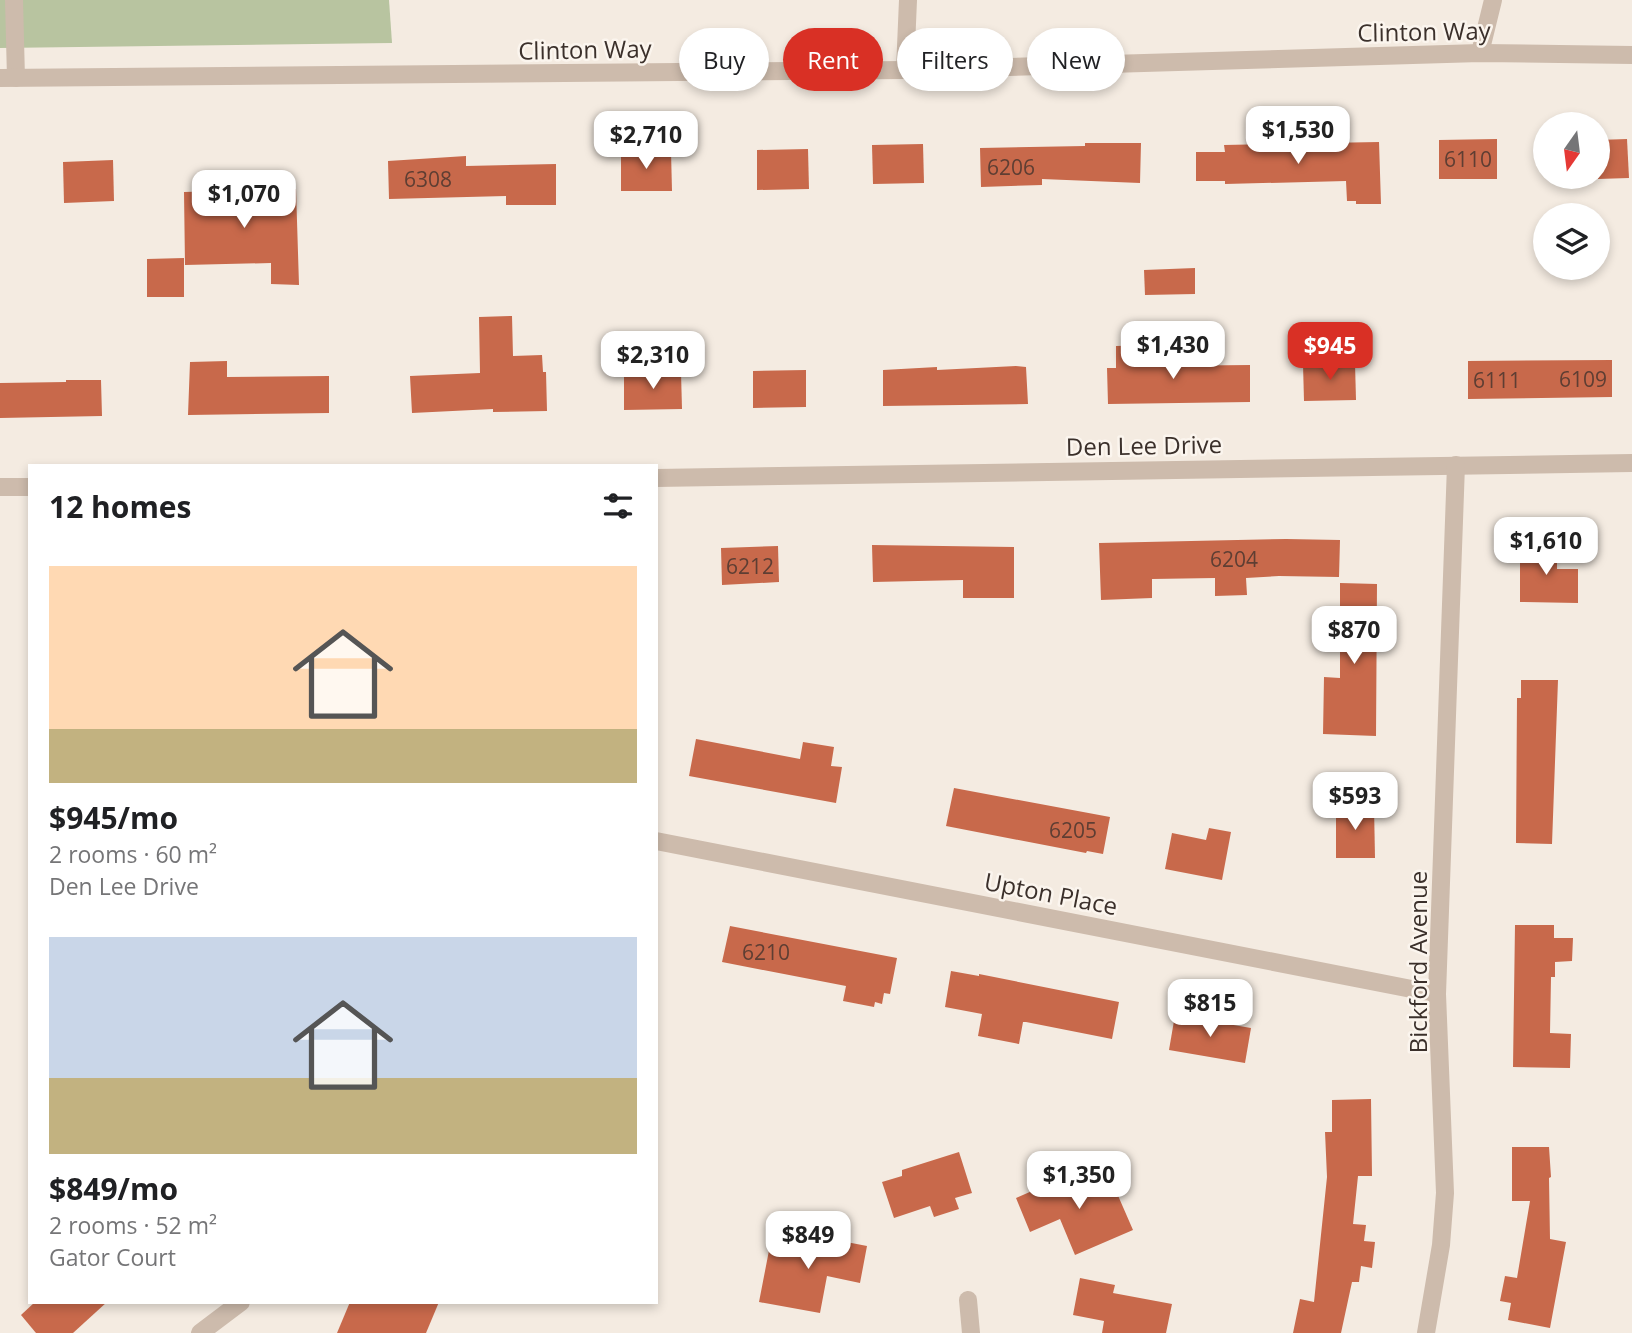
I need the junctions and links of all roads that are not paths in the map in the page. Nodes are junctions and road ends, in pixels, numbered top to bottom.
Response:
1 (908, 0) edge
2 (1493, 0) edge
3 (9, 10) edge
4 (907, 28) edge
5 (1480, 53) junction
6 (1632, 55) edge
7 (1013, 67) edge
8 (897, 70) edge
9 (8, 78) edge
10 (1632, 463) edge
11 (1456, 465) junction
12 (658, 478) edge
13 (0, 487) edge
14 (28, 487) edge
15 (658, 841) edge
16 (1437, 994) junction
17 (968, 1300) dead end
18 (238, 1304) edge
19 (200, 1333) edge
20 (971, 1333) edge
21 (1426, 1333) edge

1 - 4 street
2 - 5 street
3 - 9 street
5 - 6 street, Clinton Way
5 - 7 street, Clinton Way
8 - 9 street, Clinton Way
10 - 11 street, Den Lee Drive
11 - 12 street, Den Lee Drive
11 - 16 street, Bickford Avenue
13 - 14 street
15 - 16 street, Upton Place
16 - 21 street, Bickford Avenue
17 - 20 street
18 - 19 street

